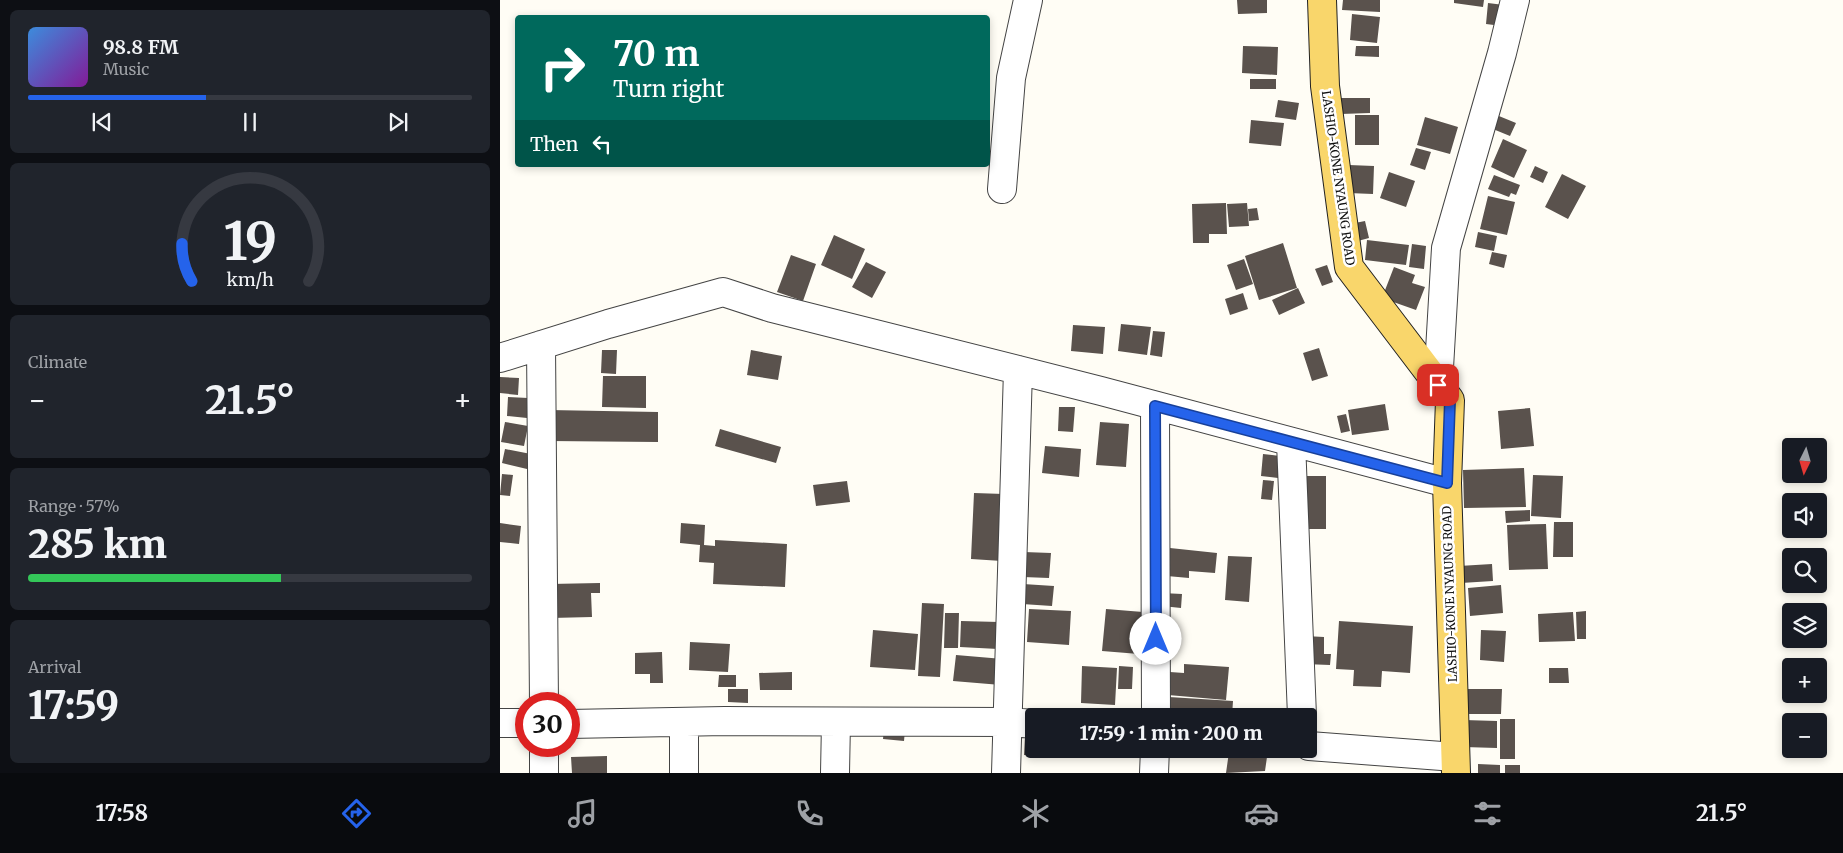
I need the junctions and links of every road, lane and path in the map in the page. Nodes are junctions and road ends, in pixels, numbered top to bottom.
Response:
1 (1028, 0) edge
2 (1322, 0) edge
3 (1515, 0) edge
4 (1002, 190) dead end
5 (541, 345) junction
6 (500, 358) edge
7 (1018, 370) junction
8 (1438, 385) junction
9 (1155, 406) junction
10 (1291, 442) junction
11 (1447, 483) junction
12 (544, 692) edge
13 (1156, 708) edge
14 (1302, 708) edge
15 (684, 722) junction
16 (836, 722) junction
17 (500, 723) edge
18 (515, 723) edge
19 (1022, 723) edge
20 (580, 724) edge
21 (1317, 747) edge
22 (544, 757) edge
23 (1155, 758) edge
24 (1455, 765) edge
25 (544, 773) edge
26 (684, 773) edge
27 (835, 773) edge
28 (1006, 773) edge
29 (1154, 773) edge

1 - 4 street
2 - 8 main road, LASHIO-KONE NYAUNG ROAD
3 - 8 street
5 - 6 street
5 - 7 street
5 - 12 street
7 - 9 street
7 - 19 street
8 - 11 main road, LASHIO-KONE NYAUNG ROAD
9 - 10 street
9 - 13 street
10 - 11 street
10 - 14 street
11 - 24 main road, LASHIO-KONE NYAUNG ROAD
15 - 16 street
15 - 20 street
15 - 26 street
16 - 19 street
16 - 27 street
17 - 18 street
19 - 28 street
21 - 24 street
22 - 25 street
23 - 29 street

